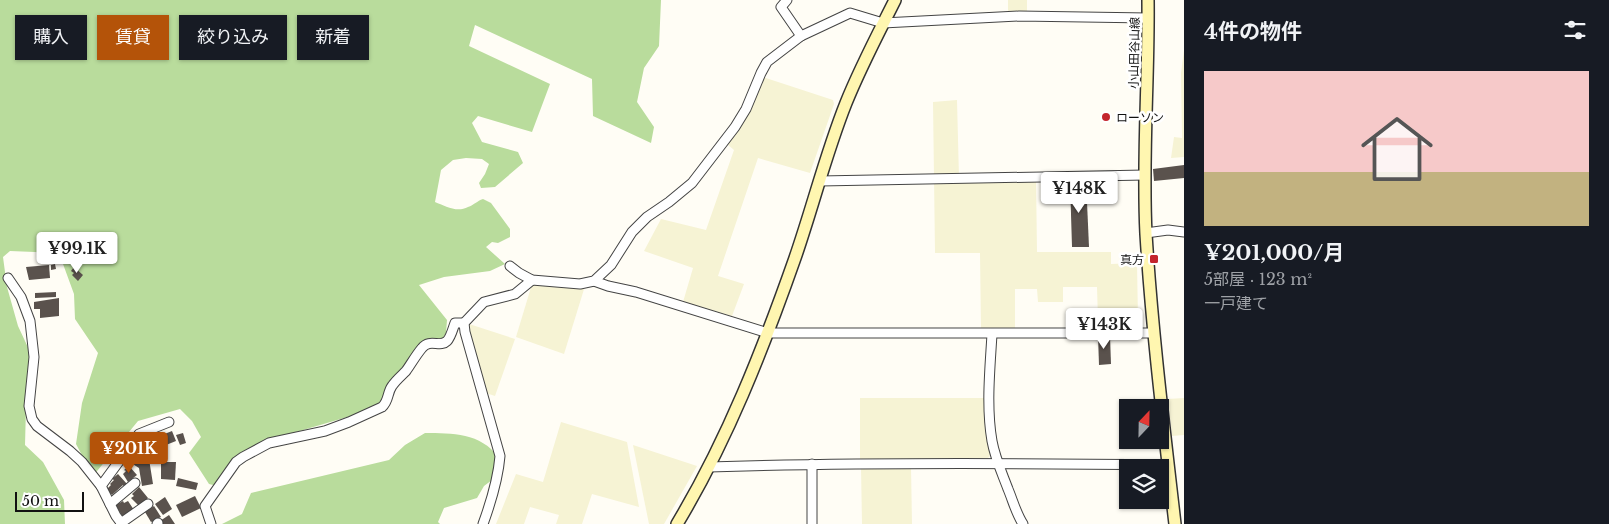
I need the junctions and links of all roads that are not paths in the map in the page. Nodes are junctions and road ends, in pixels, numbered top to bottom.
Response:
1 (787, 0) edge
2 (895, 0) edge
3 (1148, 0) edge
4 (1148, 18) junction
5 (883, 23) junction
6 (802, 36) junction
7 (1145, 175) junction
8 (820, 181) junction
9 (1184, 232) edge
10 (1146, 234) junction
11 (510, 266) dead end
12 (8, 278) dead end
13 (532, 280) junction
14 (594, 280) junction
15 (464, 323) junction
16 (768, 333) junction
17 (1154, 333) junction
18 (992, 334) junction
19 (169, 422) dead end
20 (1167, 459) edge
21 (998, 462) junction
22 (812, 464) junction
23 (1119, 464) edge
24 (709, 467) junction
25 (1169, 473) edge
26 (135, 483) dead end
27 (101, 486) junction
28 (110, 504) junction
29 (148, 504) dead end
30 (122, 524) edge
31 (211, 524) edge
32 (484, 524) edge
33 (677, 524) edge
34 (812, 524) edge
35 (1023, 524) edge
36 (1175, 524) edge

1 - 6 street
2 - 5 street
3 - 4 street, 小山田谷山線
4 - 5 street
4 - 7 street, 小山田谷山線
5 - 6 street
5 - 8 street
6 - 14 street
7 - 8 street
7 - 10 street, 小山田谷山線
8 - 16 street
9 - 10 street
10 - 17 street, 小山田谷山線
11 - 13 street
12 - 27 street
13 - 14 street
13 - 15 street
14 - 16 street
15 - 31 street
15 - 32 street
16 - 18 street
16 - 24 street
17 - 18 street
17 - 20 street, 小山田谷山線
18 - 21 street
19 - 27 street
21 - 22 street
21 - 23 street
21 - 35 street
22 - 24 street
22 - 34 street
24 - 33 street
25 - 36 street, 小山田谷山線
26 - 28 street
27 - 28 street
28 - 30 street
29 - 30 street

